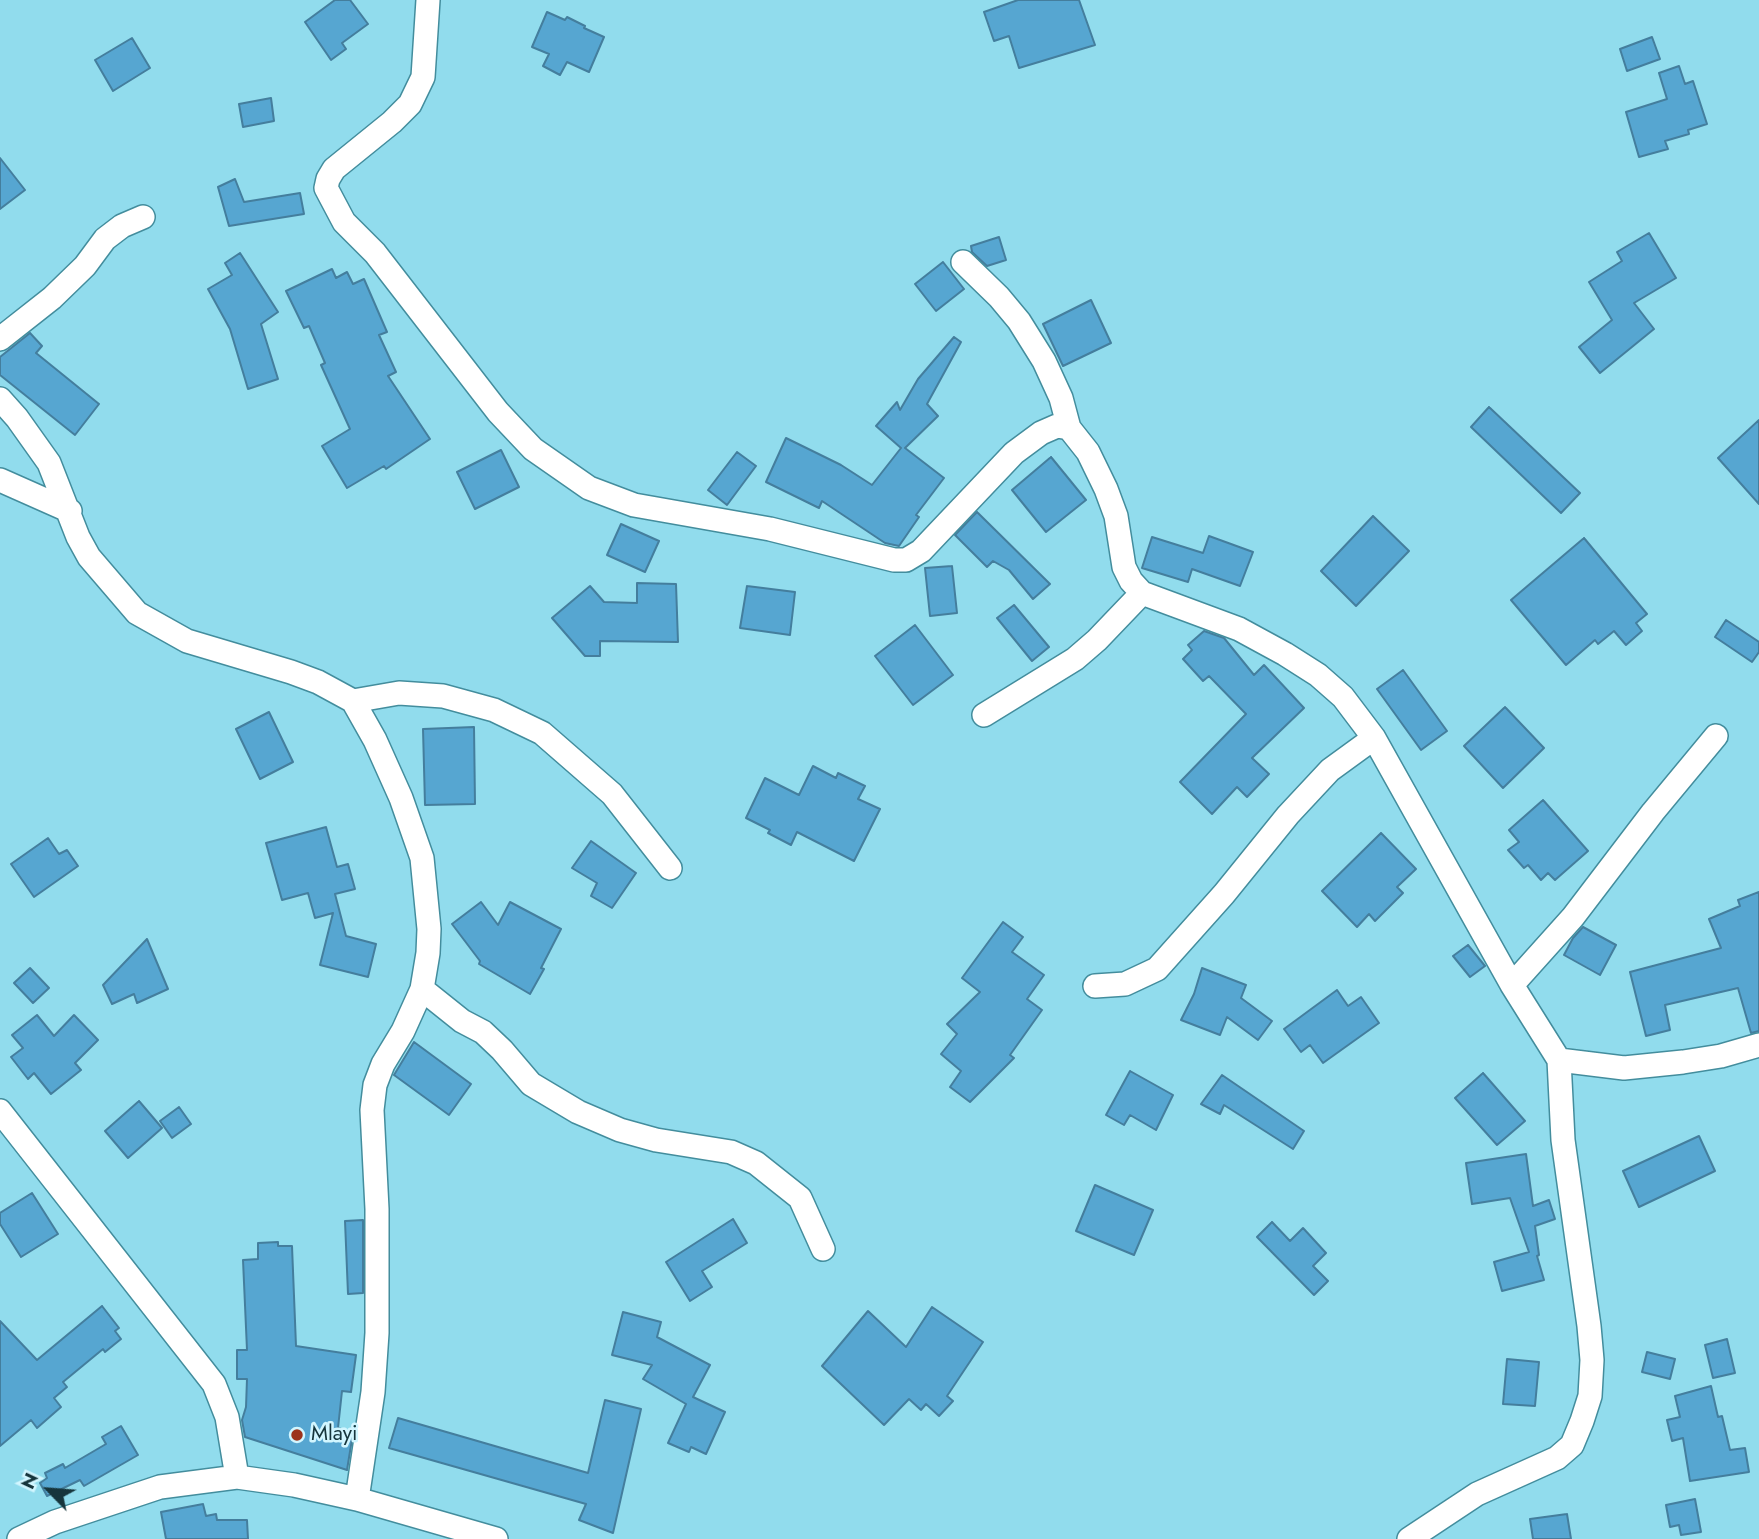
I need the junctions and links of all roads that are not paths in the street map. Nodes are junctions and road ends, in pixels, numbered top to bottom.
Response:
1 (428, 0) edge
2 (143, 217) dead end
3 (963, 262) dead end
4 (0, 339) edge
5 (0, 399) edge
6 (1069, 428) junction
7 (0, 480) edge
8 (70, 511) junction
9 (1142, 593) junction
10 (353, 701) junction
11 (984, 715) dead end
12 (1716, 736) dead end
13 (1374, 738) junction
14 (670, 868) dead end
15 (1512, 985) junction
16 (1094, 986) dead end
17 (422, 989) junction
18 (1759, 1045) edge
19 (1559, 1060) junction
20 (0, 1111) edge
21 (823, 1249) dead end
22 (237, 1477) junction
23 (357, 1499) junction
24 (461, 1534) edge
25 (19, 1539) edge
26 (496, 1539) edge
27 (1409, 1539) edge

1 - 6 street
2 - 4 street
3 - 6 street
5 - 8 street
6 - 9 street
7 - 8 street
8 - 10 street
9 - 11 street
9 - 13 street
10 - 14 street
10 - 17 street
12 - 15 street
13 - 15 street
13 - 16 street
15 - 19 street
17 - 21 street
17 - 23 street
18 - 19 street
19 - 27 street
20 - 22 street
22 - 23 street
22 - 25 street
23 - 24 street
24 - 26 street

